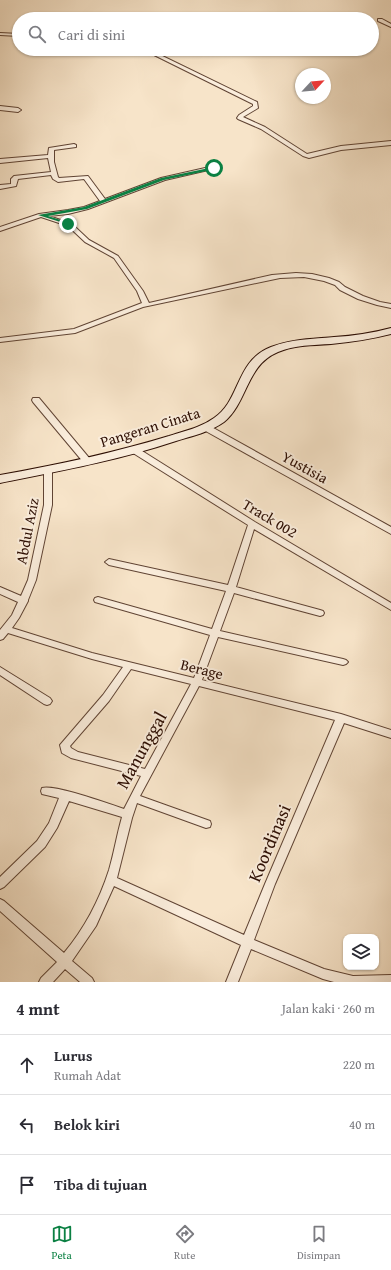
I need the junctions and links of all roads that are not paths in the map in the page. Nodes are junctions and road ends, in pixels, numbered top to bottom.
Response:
1 (380, 20) dead end
2 (391, 26) edge
3 (0, 34) edge
4 (12, 34) edge
5 (158, 56) edge
6 (0, 108) edge
7 (18, 110) dead end
8 (391, 143) edge
9 (74, 146) dead end
10 (51, 156) junction
11 (0, 161) edge
12 (214, 168) dead end
13 (53, 173) junction
14 (0, 187) edge
15 (104, 202) junction
16 (41, 215) junction
17 (0, 229) edge
18 (145, 306) junction
19 (391, 306) edge
20 (391, 331) edge
21 (0, 340) edge
22 (36, 400) dead end
23 (205, 427) junction
24 (136, 451) junction
25 (87, 461) junction
26 (48, 470) junction
27 (0, 479) edge
28 (252, 524) junction
29 (391, 531) edge
30 (109, 562) dead end
31 (231, 589) junction
32 (0, 590) edge
33 (98, 600) dead end
34 (24, 601) junction
35 (391, 607) edge
36 (320, 613) dead end
37 (215, 633) junction
38 (3, 634) edge
39 (343, 662) dead end
40 (129, 665) junction
41 (0, 670) edge
42 (198, 682) junction
43 (46, 701) dead end
44 (341, 718) junction
45 (391, 734) edge
46 (148, 774) junction
47 (46, 791) dead end
48 (66, 795) junction
49 (134, 798) junction
50 (127, 814) junction
51 (206, 824) dead end
52 (111, 880) junction
53 (0, 884) edge
54 (0, 904) edge
55 (247, 942) junction
56 (66, 962) junction
57 (387, 981) edge
58 (45, 982) edge
59 (88, 982) edge
60 (232, 982) edge

1 - 2 street
3 - 4 street
5 - 8 street
6 - 7 street
9 - 10 street
10 - 11 street
10 - 13 street
12 - 15 street
13 - 14 street
13 - 15 street
15 - 16 street
16 - 17 street
16 - 18 street
18 - 19 street
18 - 21 street
20 - 23 street, Pangeran Cinata
22 - 25 street
23 - 24 street, Pangeran Cinata
23 - 29 street, Yustisia
24 - 25 street, Pangeran Cinata
24 - 28 street, Track 002
25 - 26 street, Pangeran Cinata
26 - 27 street, Pangeran Cinata
26 - 34 street, Abdul Aziz
28 - 31 street, Manunggal
28 - 35 street, Track 002
30 - 31 street
31 - 36 street
31 - 37 street, Manunggal
32 - 34 street
33 - 37 street
34 - 38 street, Abdul Aziz
37 - 39 street
37 - 42 street, Manunggal
38 - 40 street, Berage
40 - 42 street, Berage
40 - 46 street
41 - 43 street
42 - 44 street, Berage
42 - 46 street, Manunggal
44 - 45 street, Berage
44 - 55 street, Koordinasi
46 - 49 street, Manunggal
47 - 48 street
48 - 50 street
48 - 53 street
49 - 50 street, Manunggal
49 - 51 street
50 - 52 street, Manunggal
52 - 55 street
52 - 56 street, Manunggal
54 - 56 street
55 - 57 street
55 - 60 street, Koordinasi
56 - 58 street, Manunggal
56 - 59 street

